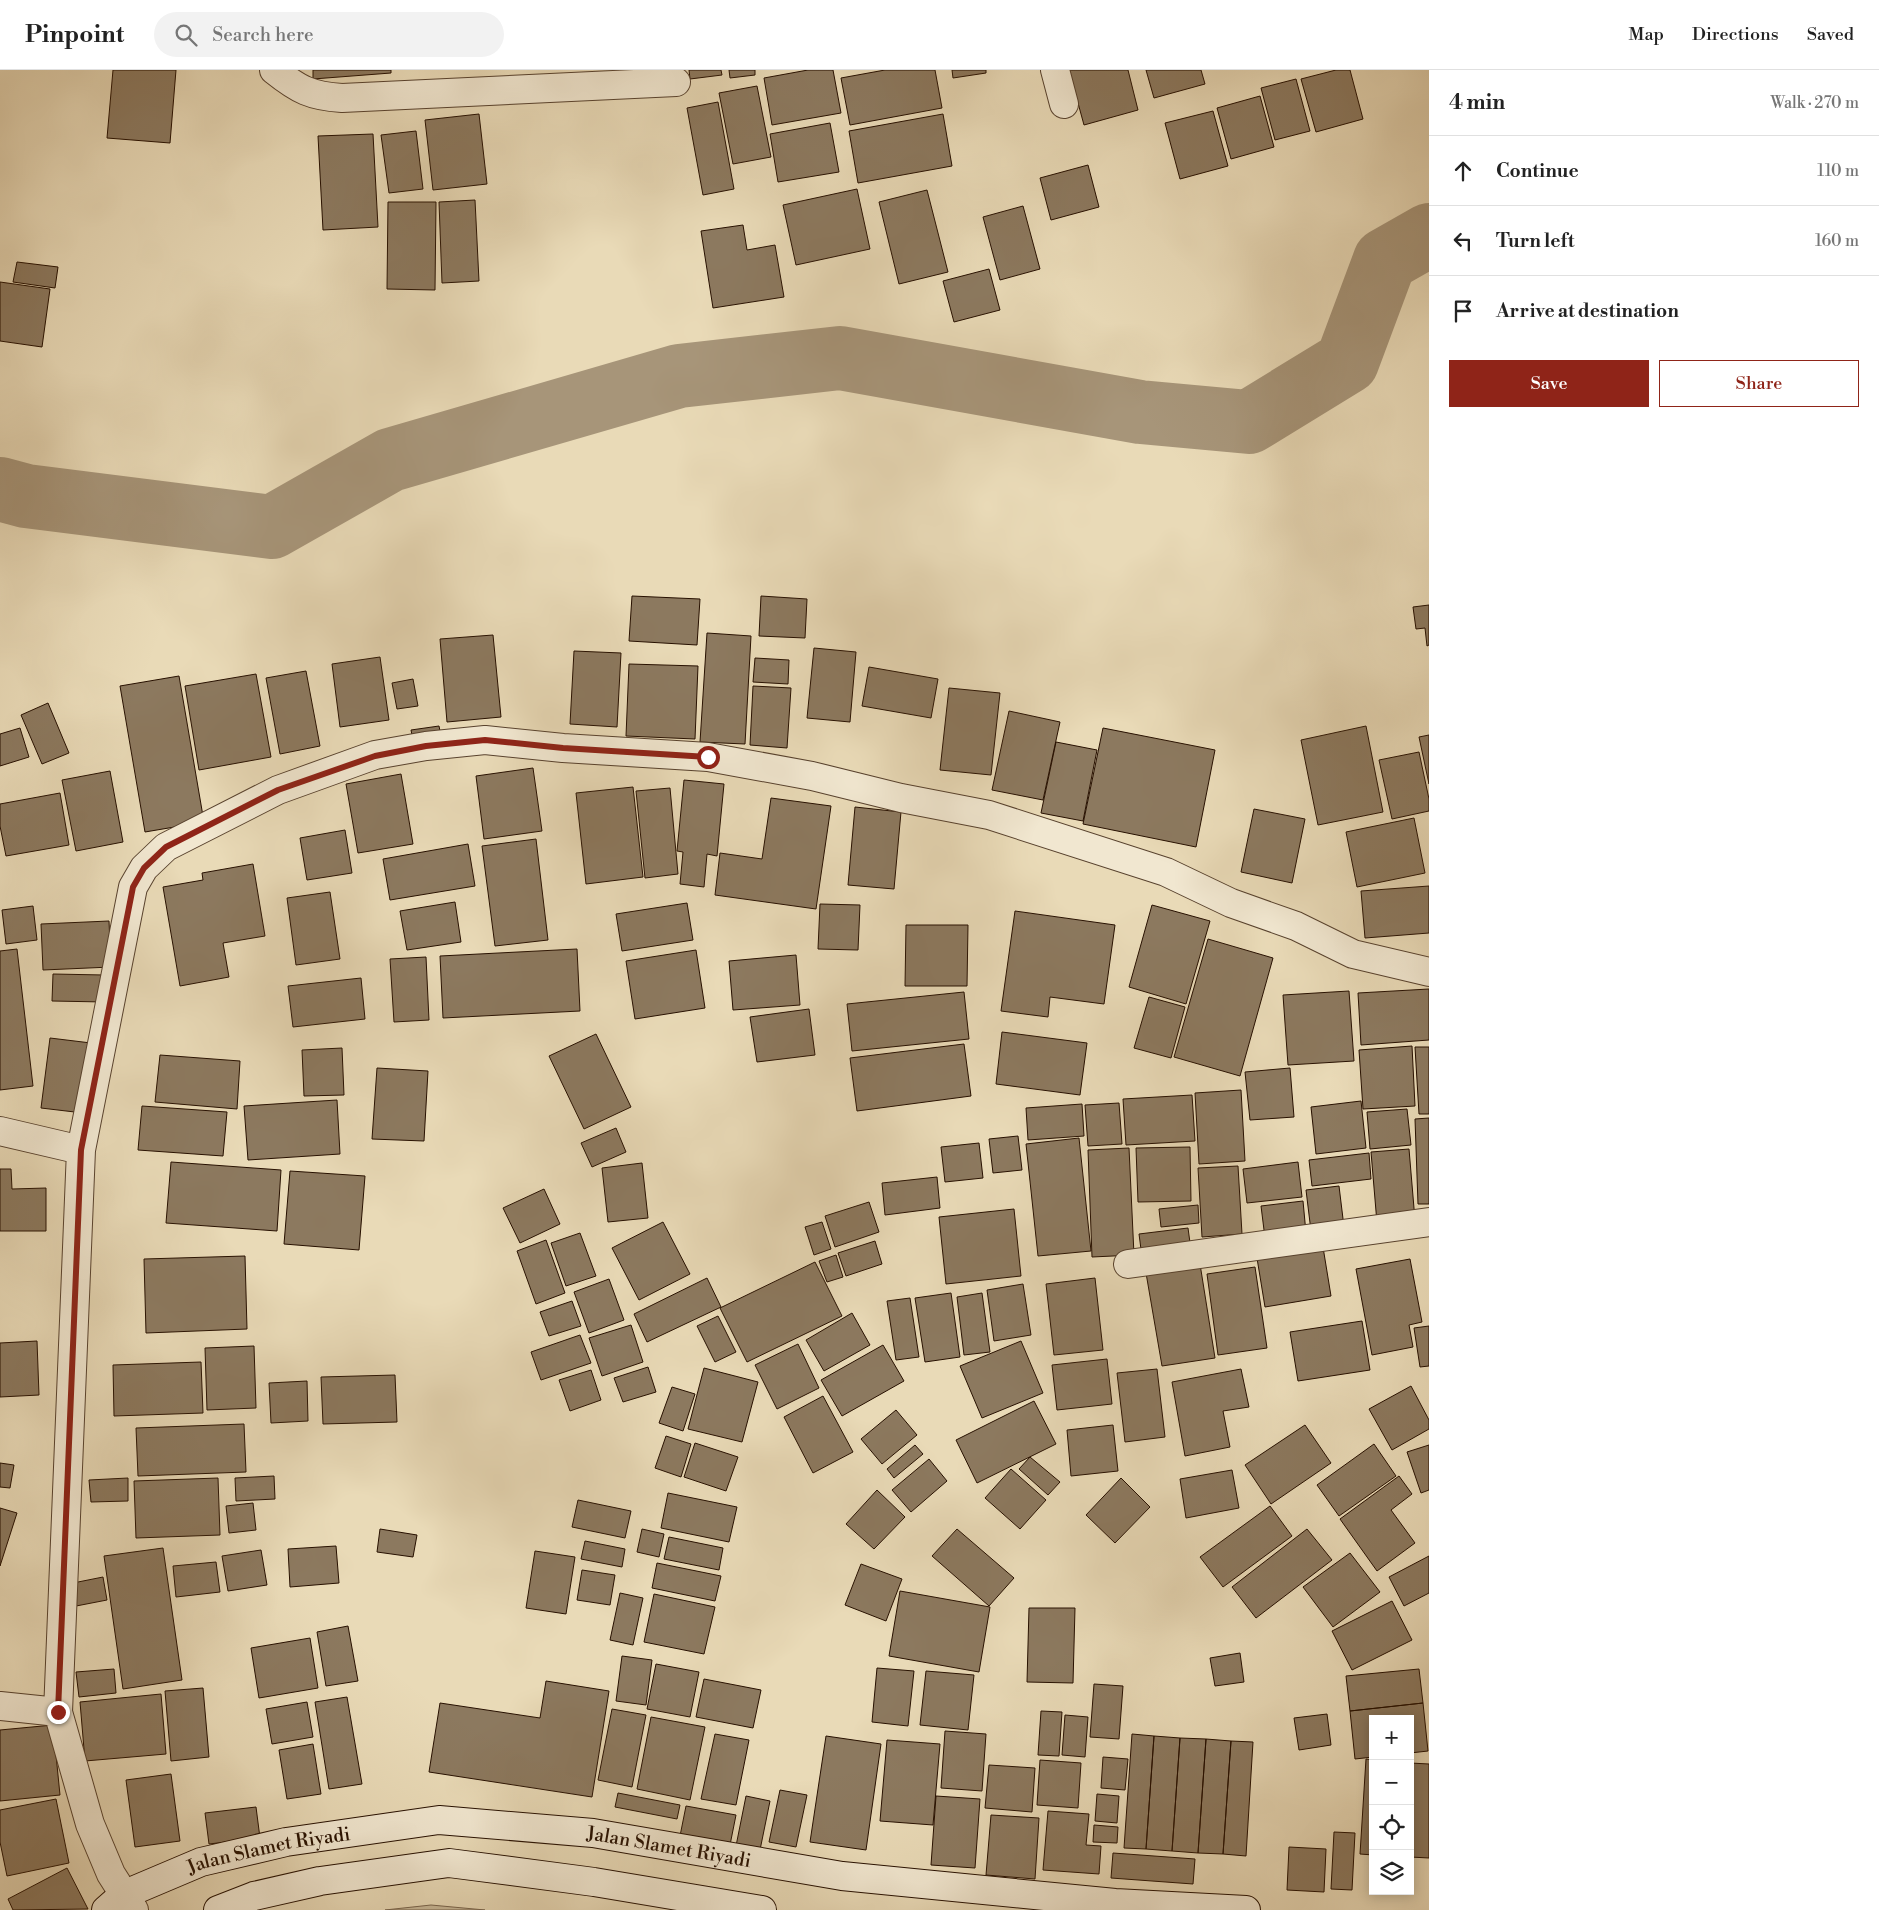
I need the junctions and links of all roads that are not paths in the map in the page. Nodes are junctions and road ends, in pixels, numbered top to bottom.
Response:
1 (274, 70) edge
2 (1055, 70) edge
3 (676, 82) dead end
4 (1064, 104) dead end
5 (1429, 972) edge
6 (0, 1131) edge
7 (81, 1150) junction
8 (1429, 1222) edge
9 (1128, 1264) dead end
10 (0, 1706) edge
11 (58, 1712) junction
12 (121, 1905) edge
13 (218, 1910) edge
14 (762, 1910) edge
15 (1246, 1910) edge

1 - 3 street
2 - 4 street
5 - 7 street
6 - 7 street
7 - 11 street
8 - 9 street
10 - 11 street
11 - 12 street
12 - 15 street, Jalan Slamet Riyadi
13 - 14 street

